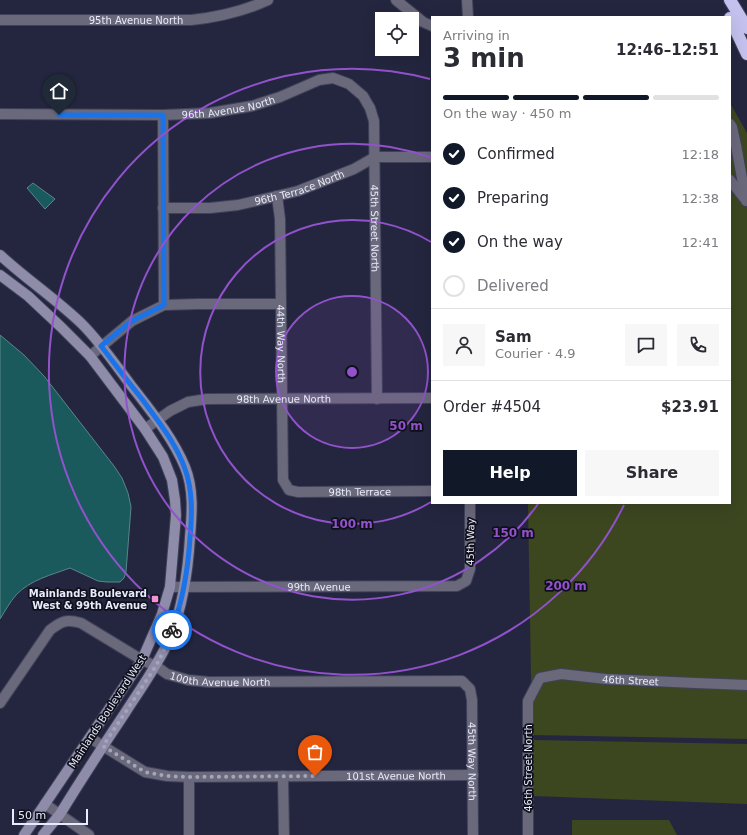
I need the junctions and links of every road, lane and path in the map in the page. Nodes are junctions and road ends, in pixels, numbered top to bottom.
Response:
1 (268, 0) edge
2 (396, 0) edge
3 (467, 0) edge
4 (722, 0) edge
5 (730, 0) edge
6 (468, 16) edge
7 (730, 16) edge
8 (731, 19) edge
9 (0, 20) edge
10 (431, 26) edge
11 (747, 28) edge
12 (747, 54) edge
13 (333, 78) joint
14 (0, 114) edge
15 (163, 115) junction
16 (731, 126) edge
17 (375, 157) junction
18 (431, 157) edge
19 (731, 181) edge
20 (277, 196) junction
21 (746, 202) edge
22 (163, 208) junction
23 (0, 255) edge
24 (0, 275) edge
25 (281, 304) junction
26 (164, 305) junction
27 (101, 346) junction
28 (90, 356) junction
29 (377, 398) junction
30 (431, 398) edge
31 (282, 399) junction
32 (158, 420) junction
33 (145, 429) junction
34 (289, 490) joint
35 (431, 492) edge
36 (470, 504) edge
37 (466, 581) joint
38 (170, 587) junction
39 (184, 587) junction
40 (142, 660) junction
41 (156, 666) junction
42 (747, 685) edge
43 (470, 688) joint
44 (528, 701) joint
45 (0, 704) edge
46 (90, 738) junction
47 (103, 746) junction
48 (473, 775) junction
49 (283, 776) junction
50 (188, 777) junction
51 (45, 804) junction
52 (60, 814) junction
53 (24, 835) edge
54 (43, 835) edge
55 (90, 835) edge
56 (189, 835) edge
57 (284, 835) edge
58 (473, 835) edge
59 (528, 835) edge

1 - 9 street, 95th Avenue North
2 - 10 street
3 - 6 street
4 - 7 highway
5 - 11 highway
8 - 12 highway
13 - 15 street, 96th Avenue North
13 - 17 street, 45th Street North
14 - 15 street, 96th Avenue North
15 - 22 street
16 - 21 street
17 - 18 street, 96th Terrace North
17 - 20 street, 96th Terrace North
17 - 29 street, 45th Street North
19 - 21 street
20 - 22 street, 96th Terrace North
20 - 25 street, 44th Way North
22 - 26 street
23 - 27 street, Mainlands Boulevard West
24 - 28 street, Mainlands Boulevard West
25 - 26 street
25 - 31 street, 44th Way North
26 - 27 street
27 - 28 street
27 - 32 street, Mainlands Boulevard West
28 - 33 street, Mainlands Boulevard West
29 - 30 street, 98th Avenue North
29 - 31 street, 98th Avenue North
31 - 32 street, 98th Avenue North
31 - 34 street, 44th Way North
32 - 33 street, 98th Avenue North
32 - 39 street, Mainlands Boulevard West
33 - 38 street, Mainlands Boulevard West
34 - 35 street, 98th Terrace
36 - 37 street, 45th Way
37 - 39 street, 99th Avenue
38 - 39 street, 99th Avenue
38 - 40 street, Mainlands Boulevard West
39 - 41 street, Mainlands Boulevard West
40 - 41 street, 100th Avenue North
40 - 45 street, 100th Avenue North
40 - 46 street, Mainlands Boulevard West
41 - 43 street, 100th Avenue North
41 - 47 street, Mainlands Boulevard West
42 - 44 street, 46th Street
43 - 48 street, 45th Way North
44 - 59 street, 46th Street North
46 - 47 street, 101st Avenue North
46 - 51 street, Mainlands Boulevard West
47 - 50 street, 101st Avenue North
47 - 52 street, Mainlands Boulevard West
48 - 49 street, 101st Avenue North
48 - 58 street, 45th Way North
49 - 50 street, 101st Avenue North
49 - 57 street
50 - 56 street
51 - 52 street
51 - 53 street, Mainlands Boulevard West
52 - 54 street, Mainlands Boulevard West
52 - 55 street

